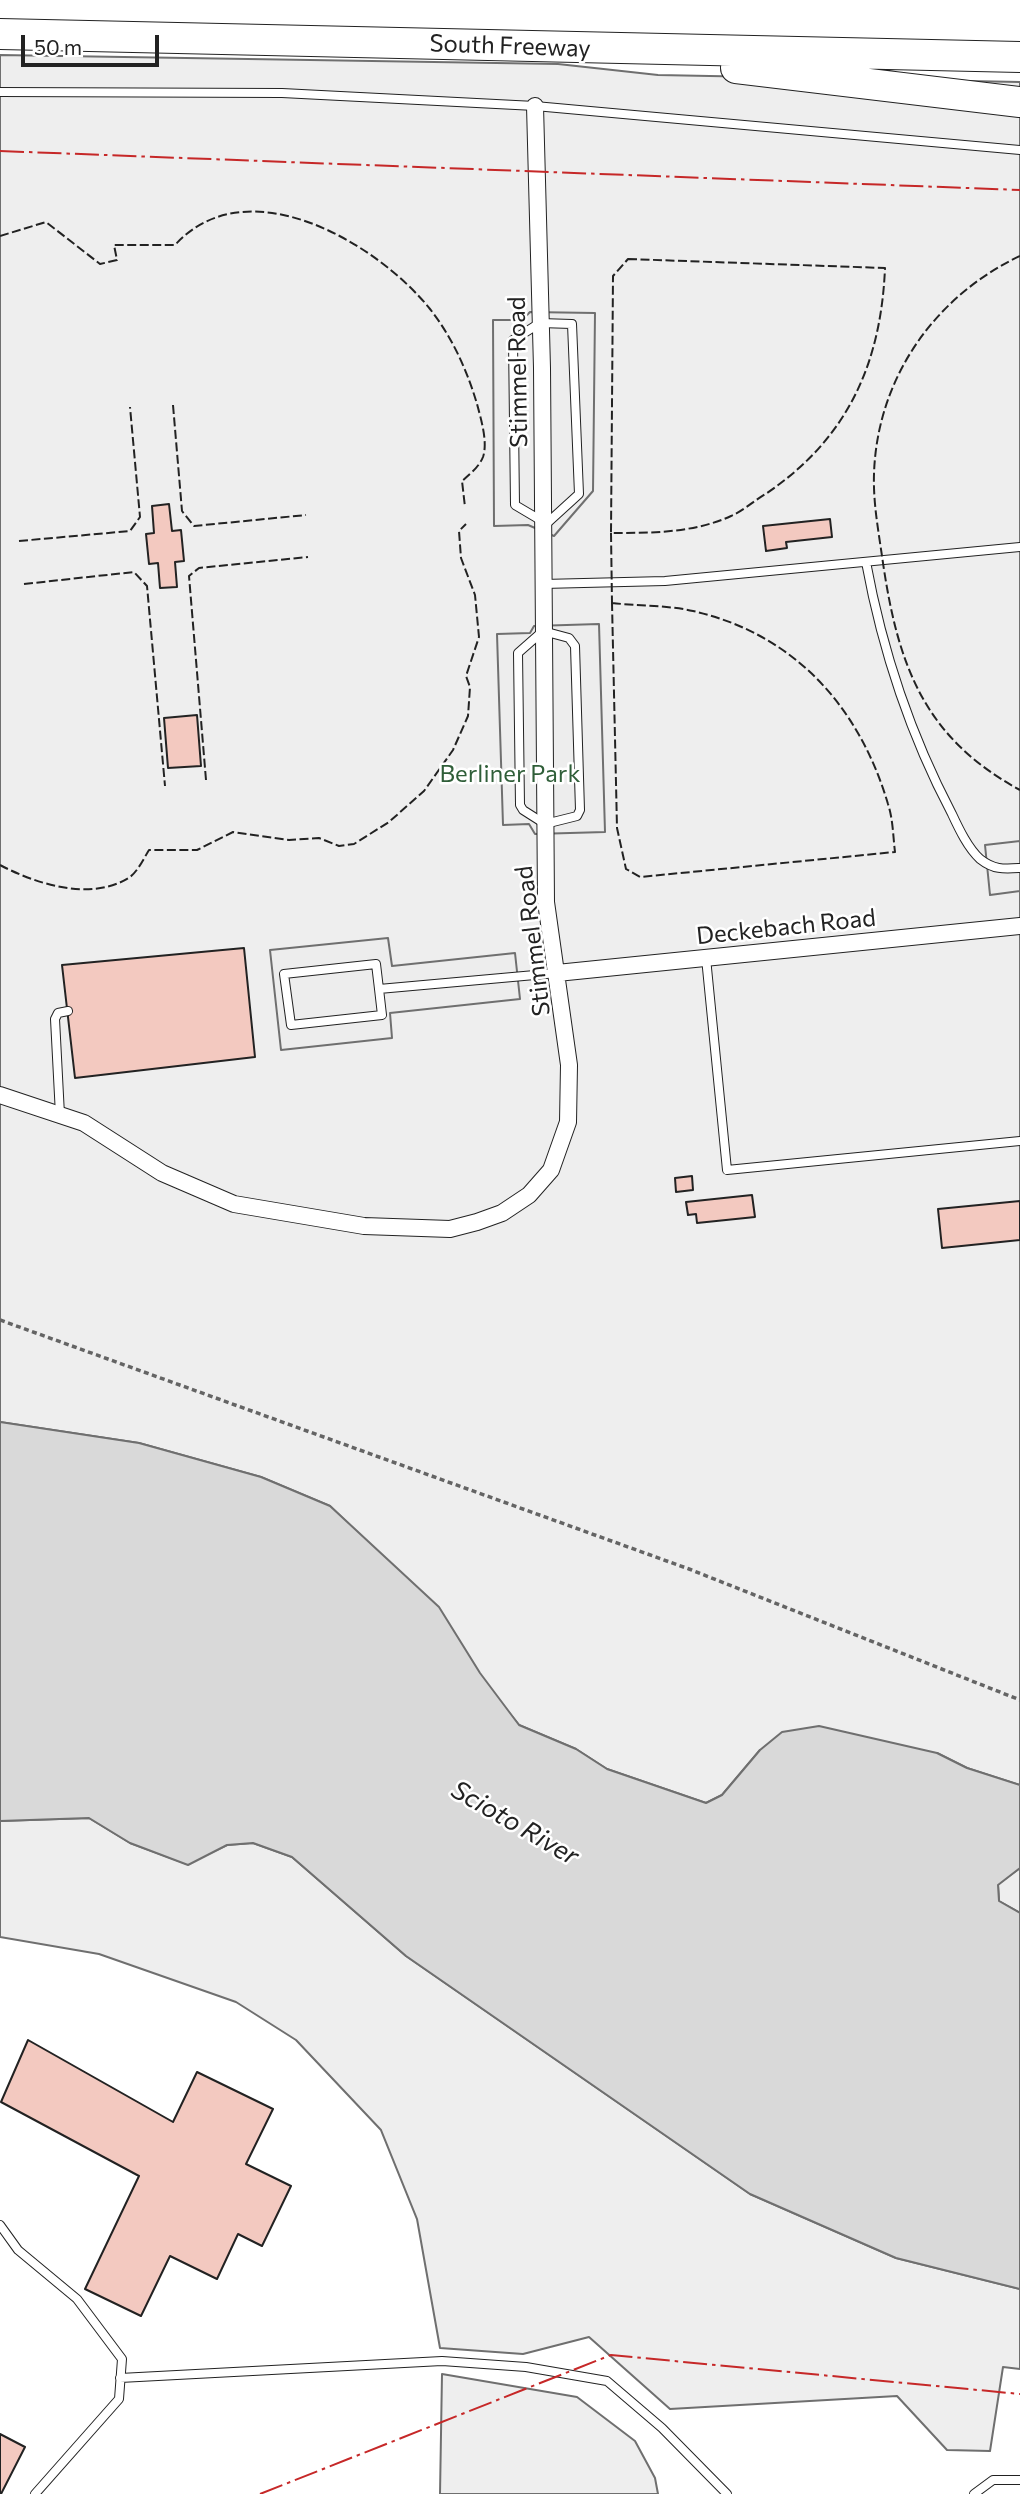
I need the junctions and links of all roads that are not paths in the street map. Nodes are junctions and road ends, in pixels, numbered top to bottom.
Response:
1 (0, 34) edge
2 (569, 48) junction
3 (1020, 57) edge
4 (0, 92) edge
5 (1020, 102) edge
6 (535, 106) junction
7 (1020, 150) edge
8 (540, 323) junction
9 (542, 525) junction
10 (1020, 547) edge
11 (866, 562) junction
12 (543, 584) junction
13 (543, 631) junction
14 (545, 824) junction
15 (1020, 868) edge
16 (1020, 926) edge
17 (706, 958) junction
18 (557, 973) junction
19 (379, 989) junction
20 (68, 1011) dead end
21 (0, 1095) edge
22 (60, 1115) junction
23 (1020, 1141) edge
24 (0, 2225) edge
25 (120, 2378) junction
26 (1020, 2480) edge
27 (35, 2494) edge
28 (727, 2494) edge
29 (974, 2494) edge

1 - 2 highway, South Freeway
2 - 3 highway, South Freeway
2 - 5 highway
4 - 6 lane
6 - 7 lane
6 - 8 street, Stimmel Road
8 - 9 street, Stimmel Road
8 - 9 lane
8 - 9 lane
9 - 12 street, Stimmel Road
10 - 11 lane
11 - 12 lane
11 - 15 lane
12 - 13 street, Stimmel Road
13 - 14 street, Stimmel Road
13 - 14 lane
13 - 14 lane
14 - 18 street, Stimmel Road
16 - 17 street, Deckebach Road
17 - 18 street, Deckebach Road
17 - 23 lane
18 - 19 lane
18 - 22 street, Stimmel Road
19 - 19 lane
20 - 22 lane
21 - 22 street, Stimmel Road
24 - 25 lane
25 - 27 lane
25 - 28 lane
26 - 29 lane

